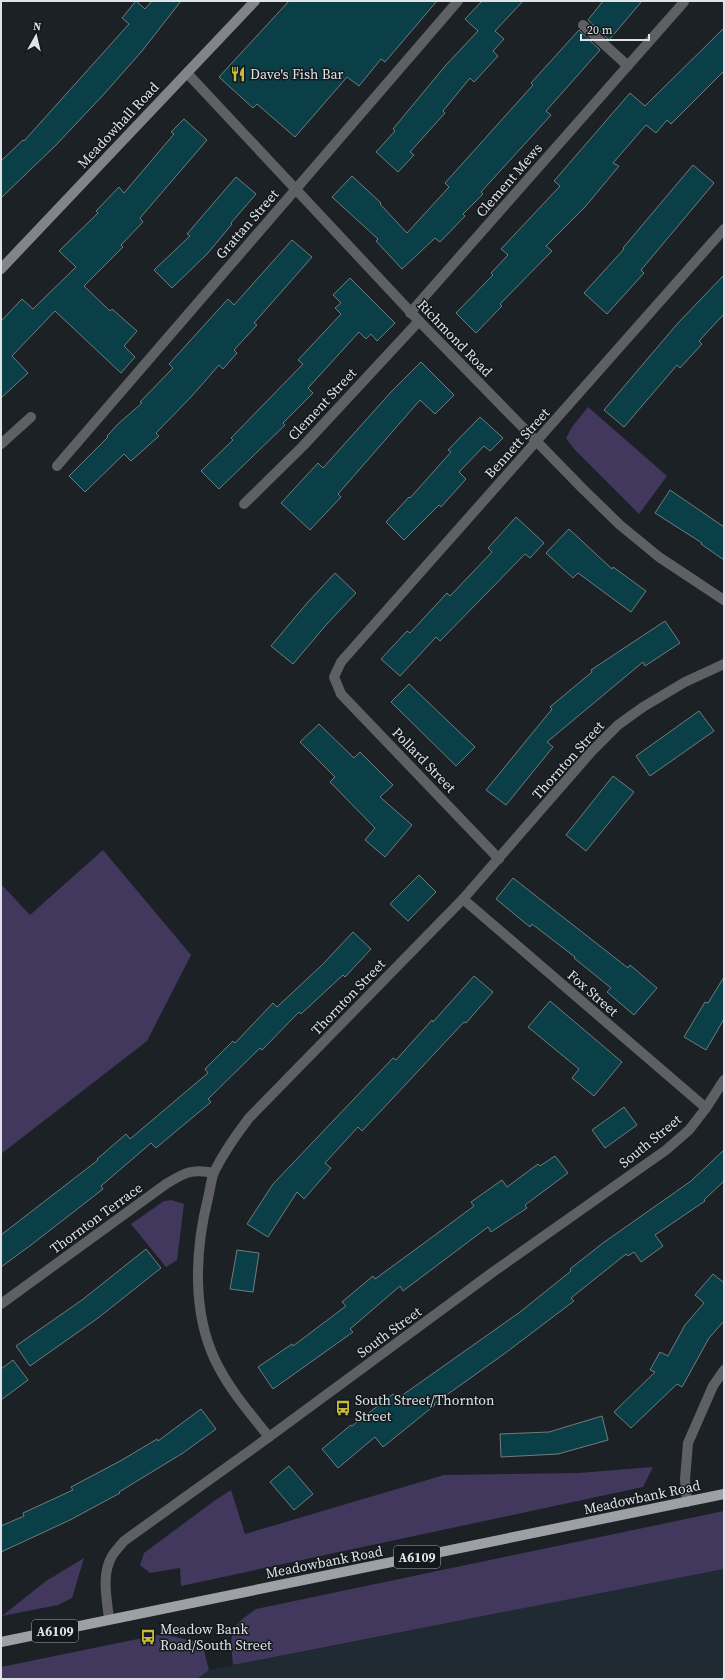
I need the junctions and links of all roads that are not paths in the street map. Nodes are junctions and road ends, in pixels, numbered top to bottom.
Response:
1 (255, 1) edge
2 (458, 1) edge
3 (684, 2) dead end
4 (583, 25) dead end
5 (628, 66) junction
6 (187, 73) junction
7 (296, 189) junction
8 (724, 229) edge
9 (1, 269) edge
10 (410, 313) junction
11 (419, 321) junction
12 (30, 417) dead end
13 (537, 441) junction
14 (1, 444) edge
15 (57, 466) dead end
16 (244, 504) dead end
17 (724, 600) edge
18 (724, 664) edge
19 (334, 677) joint
20 (499, 859) junction
21 (463, 898) junction
22 (724, 1080) edge
23 (706, 1108) junction
24 (214, 1173) junction
25 (1, 1304) edge
26 (724, 1370) edge
27 (269, 1437) junction
28 (724, 1494) edge
29 (687, 1502) junction
30 (109, 1619) junction
31 (1, 1642) edge

1 - 6 street, Meadowhall Road
2 - 7 street, Grattan Street
3 - 5 street, Clement Mews
4 - 5 street
5 - 10 street, Clement Mews
6 - 7 street, Richmond Road
6 - 9 street, Meadowhall Road
7 - 10 street, Richmond Road
7 - 15 street, Grattan Street
8 - 13 street, Bennett Street
10 - 11 street, Richmond Road
11 - 13 street, Richmond Road
11 - 16 street, Clement Street
12 - 14 street
13 - 17 street, Richmond Road
13 - 19 street, Bennett Street
18 - 20 street, Thornton Street
19 - 20 street, Pollard Street
20 - 21 street, Thornton Street
21 - 23 street, Fox Street
21 - 24 street, Thornton Street
22 - 23 street, South Street
23 - 27 street, South Street
24 - 25 street, Thornton Terrace
24 - 27 street, Thornton Street
26 - 29 street
27 - 30 street, South Street
28 - 29 main road, Meadowbank Road / A6109
29 - 30 main road, Meadowbank Road / A6109
30 - 31 main road, Meadowbank Road / A6109

